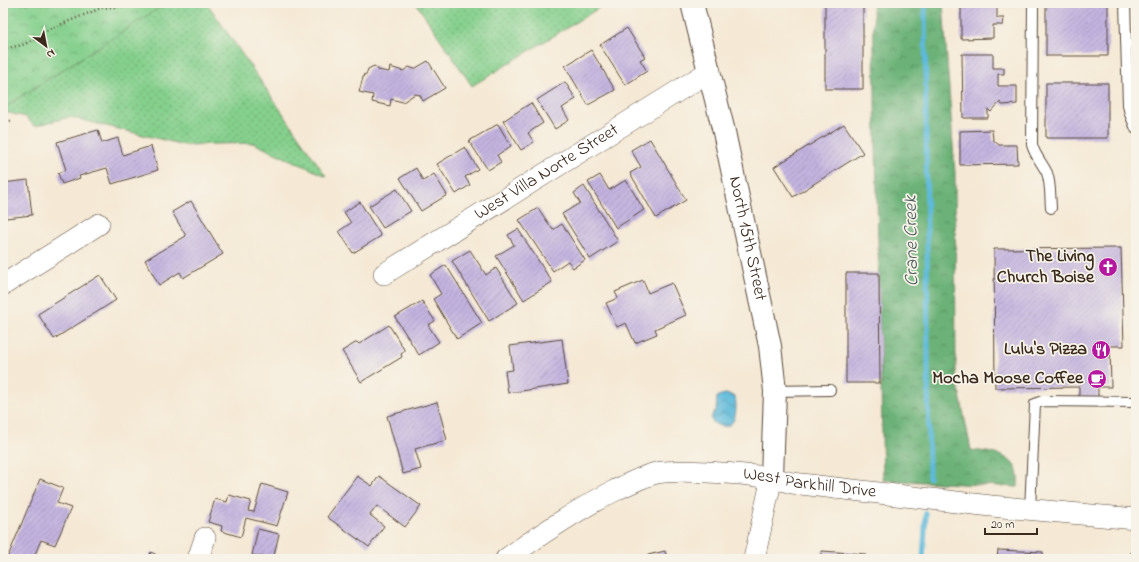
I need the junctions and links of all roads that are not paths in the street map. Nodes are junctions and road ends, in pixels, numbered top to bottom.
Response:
1 (692, 3) edge
2 (1033, 3) edge
3 (1125, 3) edge
4 (710, 71) junction
5 (1136, 129) edge
6 (1051, 208) dead end
7 (98, 224) dead end
8 (384, 274) dead end
9 (3, 285) edge
10 (830, 390) dead end
11 (775, 391) junction
12 (1136, 402) edge
13 (772, 477) junction
14 (1030, 509) junction
15 (1136, 519) edge
16 (205, 538) dead end
17 (1136, 555) edge
18 (198, 559) edge
19 (506, 559) edge
20 (754, 559) edge
21 (1136, 559) edge

1 - 4 street, North 15th Street
2 - 6 lane
3 - 5 lane
4 - 8 street, West Villa Norte Street
4 - 11 street, North 15th Street
7 - 9 street
10 - 11 lane
11 - 13 street, North 15th Street
12 - 14 lane
13 - 14 street, West Parkhill Drive
13 - 19 street, West Parkhill Drive
13 - 20 street
14 - 15 street, West Parkhill Drive
16 - 18 street
17 - 21 lane

